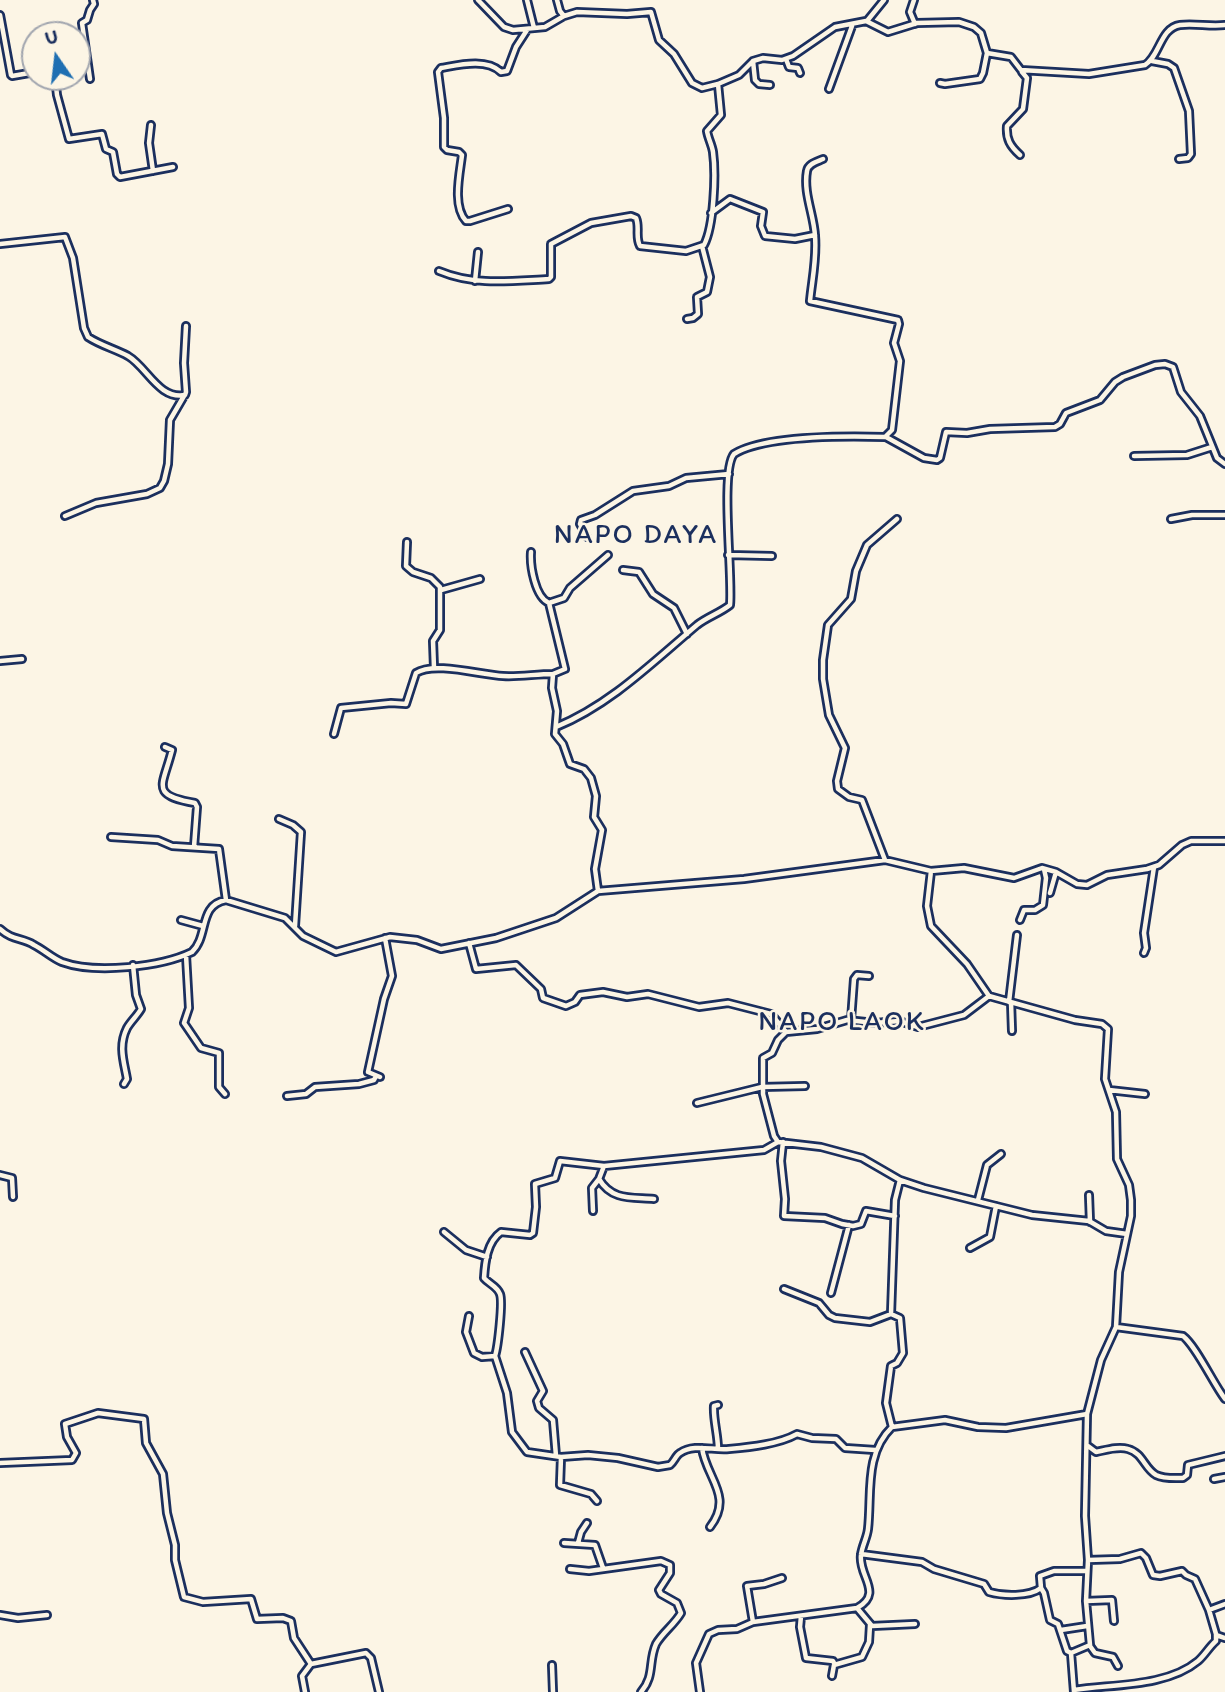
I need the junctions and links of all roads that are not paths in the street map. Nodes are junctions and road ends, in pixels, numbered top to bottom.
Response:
1 (93, 0) edge
2 (478, 0) edge
3 (527, 0) edge
4 (557, 0) edge
5 (884, 0) edge
6 (915, 0) edge
7 (0, 15) edge
8 (564, 16) junction
9 (86, 21) edge
10 (867, 21) junction
11 (915, 24) junction
12 (1225, 25) edge
13 (852, 26) junction
14 (520, 27) dead end
15 (531, 29) junction
16 (513, 30) junction
17 (987, 53) junction
18 (786, 59) junction
19 (753, 61) junction
20 (1151, 61) junction
21 (1021, 70) junction
22 (800, 73) dead end
23 (21, 74) edge
24 (940, 83) dead end
25 (718, 85) junction
26 (770, 85) dead end
27 (829, 89) dead end
28 (57, 91) edge
29 (151, 125) dead end
30 (1020, 155) dead end
31 (823, 159) dead end
32 (1179, 159) dead end
33 (173, 167) dead end
34 (153, 171) junction
35 (508, 209) dead end
36 (711, 214) junction
37 (815, 235) junction
38 (0, 244) edge
39 (702, 246) junction
40 (478, 252) dead end
41 (439, 271) dead end
42 (475, 281) junction
43 (687, 319) dead end
44 (186, 326) dead end
45 (185, 395) junction
46 (886, 437) junction
47 (1212, 447) junction
48 (1134, 456) dead end
49 (1225, 464) edge
50 (729, 474) junction
51 (1225, 515) edge
52 (65, 516) dead end
53 (897, 519) dead end
54 (1171, 519) dead end
55 (587, 537) dead end
56 (407, 542) dead end
57 (531, 552) dead end
58 (608, 555) dead end
59 (728, 555) junction
60 (772, 556) dead end
61 (623, 570) dead end
62 (480, 579) dead end
63 (441, 590) junction
64 (549, 603) junction
65 (687, 634) junction
66 (22, 659) dead end
67 (0, 661) edge
68 (434, 668) junction
69 (553, 674) junction
70 (556, 727) junction
71 (334, 734) dead end
72 (165, 747) dead end
73 (279, 818) dead end
74 (111, 837) dead end
75 (1225, 841) edge
76 (194, 847) junction
77 (885, 860) junction
78 (1154, 867) junction
79 (1044, 869) junction
80 (932, 871) junction
81 (1056, 872) junction
82 (598, 891) junction
83 (1050, 893) dead end
84 (226, 900) junction
85 (181, 919) dead end
86 (1020, 920) dead end
87 (204, 926) junction
88 (294, 927) junction
89 (0, 929) edge
90 (1017, 935) dead end
91 (385, 937) junction
92 (469, 943) junction
93 (1144, 953) dead end
94 (186, 955) junction
95 (133, 965) junction
96 (869, 976) dead end
97 (989, 996) junction
98 (1010, 1002) junction
99 (850, 1020) junction
100 (1012, 1031) dead end
101 (786, 1032) junction
102 (124, 1084) dead end
103 (805, 1086) dead end
104 (762, 1087) junction
105 (1108, 1090) junction
106 (225, 1094) dead end
107 (1145, 1094) dead end
108 (286, 1097) dead end
109 (697, 1103) dead end
110 (781, 1142) junction
111 (1001, 1154) dead end
112 (604, 1166) junction
113 (0, 1175) edge
114 (599, 1179) junction
115 (900, 1180) junction
116 (1089, 1195) dead end
117 (13, 1197) dead end
118 (654, 1199) dead end
119 (978, 1200) junction
120 (996, 1205) junction
121 (593, 1211) dead end
122 (895, 1216) junction
123 (1090, 1222) junction
124 (849, 1225) junction
125 (444, 1233) dead end
126 (1127, 1234) junction
127 (970, 1248) dead end
128 (487, 1257) junction
129 (784, 1289) dead end
130 (831, 1293) dead end
131 (891, 1314) junction
132 (469, 1316) dead end
133 (1116, 1327) junction
134 (525, 1352) dead end
135 (495, 1356) junction
136 (1225, 1399) edge
137 (718, 1405) dead end
138 (1087, 1414) junction
139 (892, 1427) junction
140 (1088, 1445) junction
141 (702, 1448) junction
142 (718, 1449) junction
143 (875, 1450) junction
144 (558, 1456) junction
145 (1225, 1456) edge
146 (0, 1463) edge
147 (1225, 1477) edge
148 (1214, 1479) dead end
149 (597, 1501) dead end
150 (587, 1523) dead end
151 (710, 1527) dead end
152 (564, 1543) dead end
153 (578, 1543) junction
154 (861, 1554) junction
155 (1088, 1560) junction
156 (603, 1568) junction
157 (570, 1569) dead end
158 (1087, 1571) junction
159 (782, 1578) dead end
160 (1041, 1588) junction
161 (1086, 1601) junction
162 (1225, 1604) edge
163 (857, 1608) junction
164 (1209, 1610) junction
165 (0, 1615) edge
166 (47, 1615) dead end
167 (801, 1616) junction
168 (1114, 1621) dead end
169 (752, 1622) junction
170 (915, 1624) dead end
171 (870, 1625) junction
172 (1087, 1626) junction
173 (1061, 1630) junction
174 (1216, 1635) junction
175 (1225, 1638) edge
176 (1090, 1646) junction
177 (1071, 1653) junction
178 (311, 1664) junction
179 (552, 1665) dead end
180 (835, 1665) junction
181 (1118, 1666) dead end
182 (832, 1676) dead end
183 (1110, 1685) junction
184 (1074, 1691) edge
185 (305, 1692) edge
186 (379, 1692) edge
187 (553, 1692) edge
188 (641, 1692) edge
189 (700, 1692) edge
190 (1112, 1692) edge

1 - 9 street
2 - 16 street
3 - 15 street
4 - 8 street
5 - 10 street
6 - 11 street
7 - 23 street
8 - 15 street
8 - 25 street
10 - 11 street
10 - 13 street
11 - 17 street
12 - 20 street
13 - 18 street
13 - 27 street
14 - 16 street
15 - 16 street
15 - 35 street
17 - 21 street
17 - 24 street
18 - 19 street
18 - 22 street
19 - 25 street
19 - 26 street
20 - 21 street
20 - 32 street
21 - 30 street
25 - 36 street
28 - 34 street
29 - 34 street
31 - 37 street
33 - 34 street
36 - 37 street
36 - 39 street
37 - 46 street
38 - 45 street
39 - 42 street
39 - 43 street
40 - 42 street
41 - 42 street
44 - 45 street
45 - 52 street
46 - 47 street
46 - 50 street
47 - 48 street
47 - 49 street
50 - 55 street
50 - 59 street
51 - 54 street
53 - 77 street
56 - 63 street
57 - 64 street
58 - 64 street
59 - 60 street
59 - 65 street
61 - 65 street
62 - 63 street
63 - 68 street
64 - 69 street
65 - 70 street
66 - 67 street
68 - 69 street
68 - 71 street
69 - 70 street
70 - 82 street
72 - 76 street
73 - 88 street
74 - 76 street
75 - 78 street
76 - 84 street
77 - 80 street
77 - 82 street
78 - 81 street
78 - 93 street
79 - 80 street
79 - 81 street
79 - 86 street
80 - 97 street
81 - 83 street
82 - 92 street
84 - 87 street
84 - 88 street
85 - 87 street
87 - 94 street
88 - 91 street
89 - 95 street
90 - 98 street
91 - 92 street
91 - 108 street
92 - 101 street
94 - 95 street
94 - 106 street
95 - 102 street
96 - 99 street
97 - 98 street
97 - 99 street
98 - 100 street
98 - 105 street
99 - 101 street
101 - 104 street
103 - 104 street
104 - 109 street
104 - 110 street
105 - 107 street
105 - 126 street
110 - 112 street
110 - 115 street
110 - 124 street
111 - 119 street
112 - 114 street
112 - 128 street
113 - 117 street
114 - 118 street
114 - 121 street
115 - 119 street
115 - 122 street
116 - 123 street
119 - 120 street
120 - 123 street
120 - 127 street
122 - 124 street
122 - 131 street
123 - 126 street
124 - 130 street
125 - 128 street
126 - 133 street
128 - 135 street
129 - 131 street
131 - 139 street
132 - 135 street
133 - 136 street
133 - 138 street
134 - 144 street
135 - 144 street
137 - 142 street
138 - 139 street
138 - 140 street
139 - 143 street
140 - 145 street
140 - 155 street
141 - 142 street
141 - 144 street
141 - 151 street
142 - 143 street
143 - 154 street
144 - 149 street
146 - 178 street
147 - 148 street
150 - 153 street
152 - 153 street
153 - 156 street
154 - 160 street
154 - 163 street
155 - 158 street
155 - 164 street
156 - 157 street
156 - 188 street
158 - 160 street
158 - 161 street
159 - 169 street
160 - 173 street
161 - 168 street
161 - 172 street
162 - 164 street
163 - 167 street
163 - 171 street
164 - 174 street
165 - 166 street
167 - 169 street
167 - 180 street
169 - 189 street
170 - 171 street
171 - 180 street
172 - 173 street
172 - 176 street
173 - 177 street
174 - 175 street
174 - 183 street
176 - 177 street
176 - 181 street
177 - 184 street
178 - 185 street
178 - 186 street
179 - 187 street
180 - 182 street
183 - 184 street
183 - 190 street

